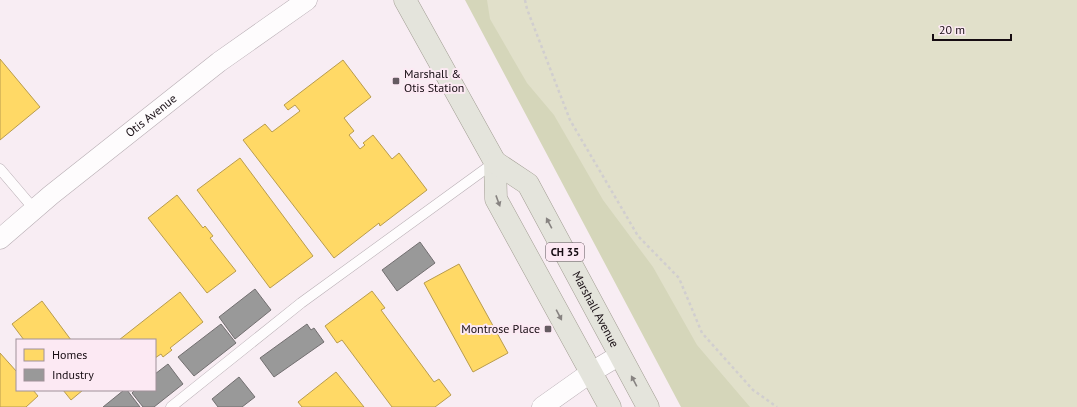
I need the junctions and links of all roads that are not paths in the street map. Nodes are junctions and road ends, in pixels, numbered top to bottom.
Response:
1 (307, 0) edge
2 (405, 0) edge
3 (494, 162) junction
4 (0, 169) edge
5 (34, 209) junction
6 (0, 239) edge
7 (620, 356) junction
8 (590, 373) junction
9 (171, 407) edge
10 (542, 407) edge
11 (610, 407) edge
12 (648, 407) edge

1 - 5 street, Otis Avenue
2 - 3 main road, Marshall Avenue / CH 35
7 -> 3 main road, Marshall Avenue / CH 35
3 -> 8 main road, Marshall Avenue / CH 35
3 - 9 lane
4 - 5 lane
5 - 6 street, Otis Avenue
7 - 8 street
12 -> 7 main road, Marshall Avenue / CH 35
8 - 10 street
8 - 11 main road, Marshall Avenue / CH 35

